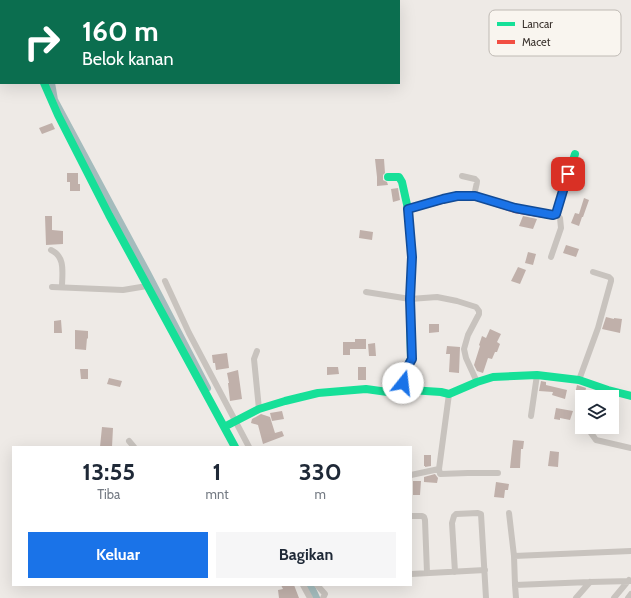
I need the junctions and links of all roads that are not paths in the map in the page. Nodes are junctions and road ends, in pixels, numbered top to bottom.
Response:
1 (44, 84) edge
2 (575, 154) dead end
3 (462, 176) dead end
4 (388, 177) dead end
5 (475, 196) junction
6 (408, 209) junction
7 (556, 214) junction
8 (51, 250) dead end
9 (551, 257) dead end
10 (593, 272) dead end
11 (165, 281) dead end
12 (147, 286) junction
13 (52, 287) dead end
14 (62, 287) junction
15 (366, 292) dead end
16 (410, 299) junction
17 (257, 351) dead end
18 (537, 375) junction
19 (579, 380) junction
20 (476, 382) junction
21 (215, 384) junction
22 (600, 387) junction
23 (204, 389) junction
24 (599, 390) edge
25 (402, 394) junction
26 (449, 394) junction
27 (631, 396) edge
28 (259, 409) junction
29 (532, 416) dead end
30 (235, 421) junction
31 (225, 426) junction
32 (592, 434) edge
33 (129, 441) dead end
34 (133, 446) edge
35 (235, 446) edge
36 (248, 446) edge
37 (631, 448) edge
38 (439, 469) junction
39 (498, 473) dead end
40 (412, 475) edge
41 (509, 513) dead end
42 (412, 516) edge
43 (631, 551) edge
44 (514, 556) junction
45 (485, 570) junction
46 (455, 572) junction
47 (427, 573) junction
48 (412, 574) edge
49 (630, 581) edge
50 (590, 582) junction
51 (515, 585) junction
52 (304, 586) edge
53 (319, 586) edge
54 (631, 594) edge
55 (310, 598) edge
56 (324, 598) edge
57 (486, 598) edge
58 (516, 598) edge
59 (576, 598) edge
60 (614, 598) edge
61 (628, 598) edge

1 - 12 street
2 - 7 street
3 - 5 street
4 - 6 street
5 - 6 street
5 - 7 street
6 - 16 street
7 - 9 street
8 - 14 street
10 - 19 street
11 - 21 street
12 - 14 street
12 - 23 street
13 - 14 street
15 - 16 street
16 - 20 street
16 - 25 street
17 - 28 street
18 - 19 street
18 - 20 street
18 - 29 street
19 - 22 street
20 - 26 street
21 - 23 street
21 - 30 street
22 - 24 street
22 - 27 street
23 - 31 street
25 - 26 street
25 - 28 street
26 - 38 street
28 - 30 street
30 - 31 street
30 - 36 street
31 - 35 street
32 - 37 street
33 - 34 street
38 - 39 street
38 - 40 street
41 - 44 street
42 - 47 street
43 - 44 street
44 - 51 street
45 - 46 street
45 - 46 street
45 - 57 street
46 - 47 street
47 - 48 street
49 - 50 street
49 - 60 street
50 - 51 street
50 - 59 street
51 - 58 street
52 - 55 street
53 - 56 street
54 - 61 street

